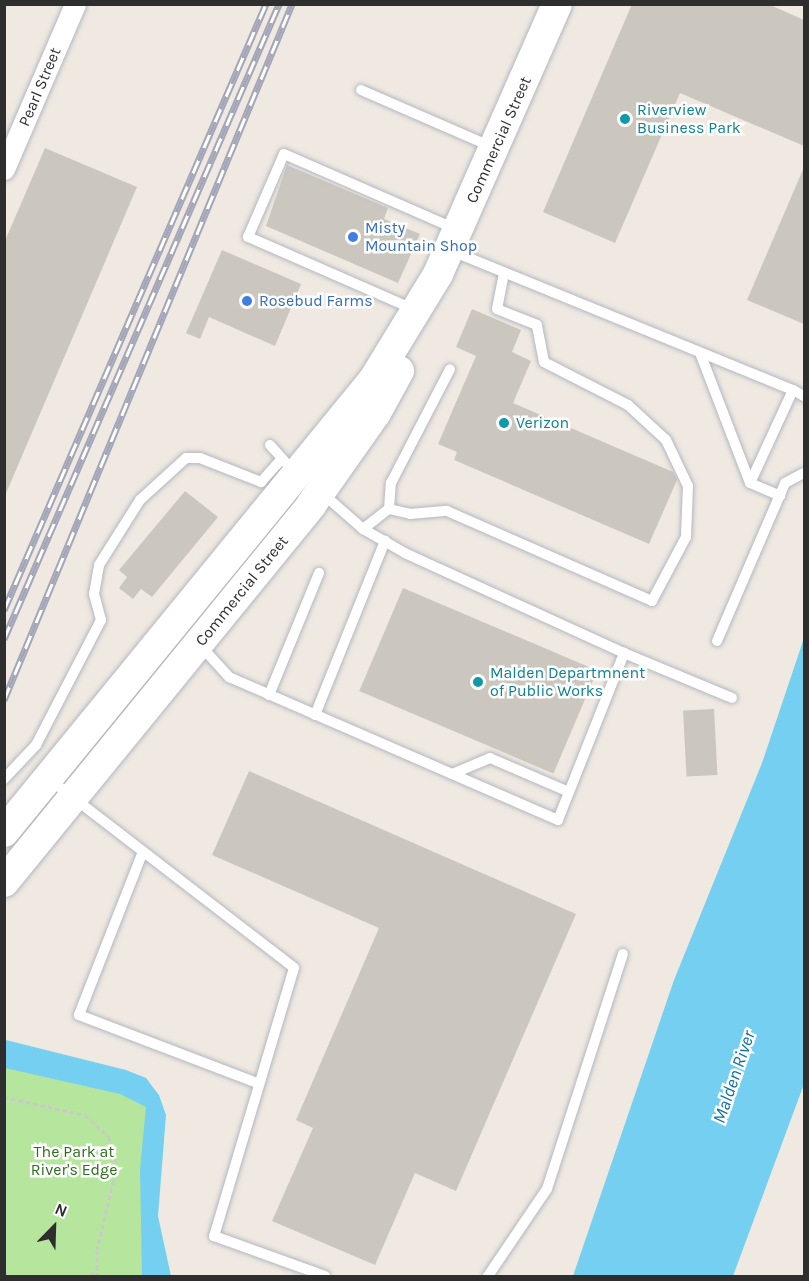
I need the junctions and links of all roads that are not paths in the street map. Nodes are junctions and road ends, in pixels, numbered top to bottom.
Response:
1 (75, 4) edge
2 (557, 4) edge
3 (361, 90) dead end
4 (495, 148) junction
5 (4, 169) edge
6 (448, 251) junction
7 (504, 273) junction
8 (417, 310) junction
9 (700, 353) junction
10 (450, 369) dead end
11 (793, 390) junction
12 (804, 396) edge
13 (270, 445) dead end
14 (804, 473) edge
15 (299, 476) junction
16 (750, 483) junction
17 (780, 496) junction
18 (389, 509) junction
19 (363, 529) junction
20 (384, 541) junction
21 (319, 573) dead end
22 (717, 641) dead end
23 (199, 644) junction
24 (624, 653) junction
25 (269, 695) junction
26 (732, 698) dead end
27 (315, 715) junction
28 (452, 774) junction
29 (49, 779) junction
30 (4, 780) edge
31 (569, 792) junction
32 (71, 799) junction
33 (4, 832) edge
34 (142, 854) junction
35 (4, 882) edge
36 (623, 954) dead end
37 (257, 1083) junction
38 (326, 1276) edge
39 (488, 1276) edge

1 - 5 street, Pearl Street
2 - 4 main road, Commercial Street
3 - 4 lane
4 - 6 main road, Commercial Street
6 - 7 lane
6 - 8 main road, Commercial Street
6 - 8 lane
6 - 15 main road, Commercial Street
7 - 9 lane
7 - 18 lane
8 - 15 main road, Commercial Street
9 - 11 lane
9 - 16 lane
10 - 18 lane
11 - 12 lane
11 - 16 lane
13 - 15 lane
14 - 17 lane
15 - 19 lane
15 - 23 main road, Commercial Street
15 - 29 main road, Commercial Street
15 - 30 lane
16 - 17 lane
17 - 22 lane
18 - 19 lane
19 - 20 lane
20 - 24 lane
20 - 27 lane
21 - 25 lane
23 - 25 lane
23 - 32 main road, Commercial Street
24 - 26 lane
24 - 31 lane
25 - 27 lane
27 - 28 lane
28 - 31 lane
28 - 31 lane
29 - 32 lane
29 - 33 main road, Commercial Street
32 - 34 lane
32 - 35 main road, Commercial Street
34 - 37 lane
34 - 37 lane
36 - 39 lane
37 - 38 lane

